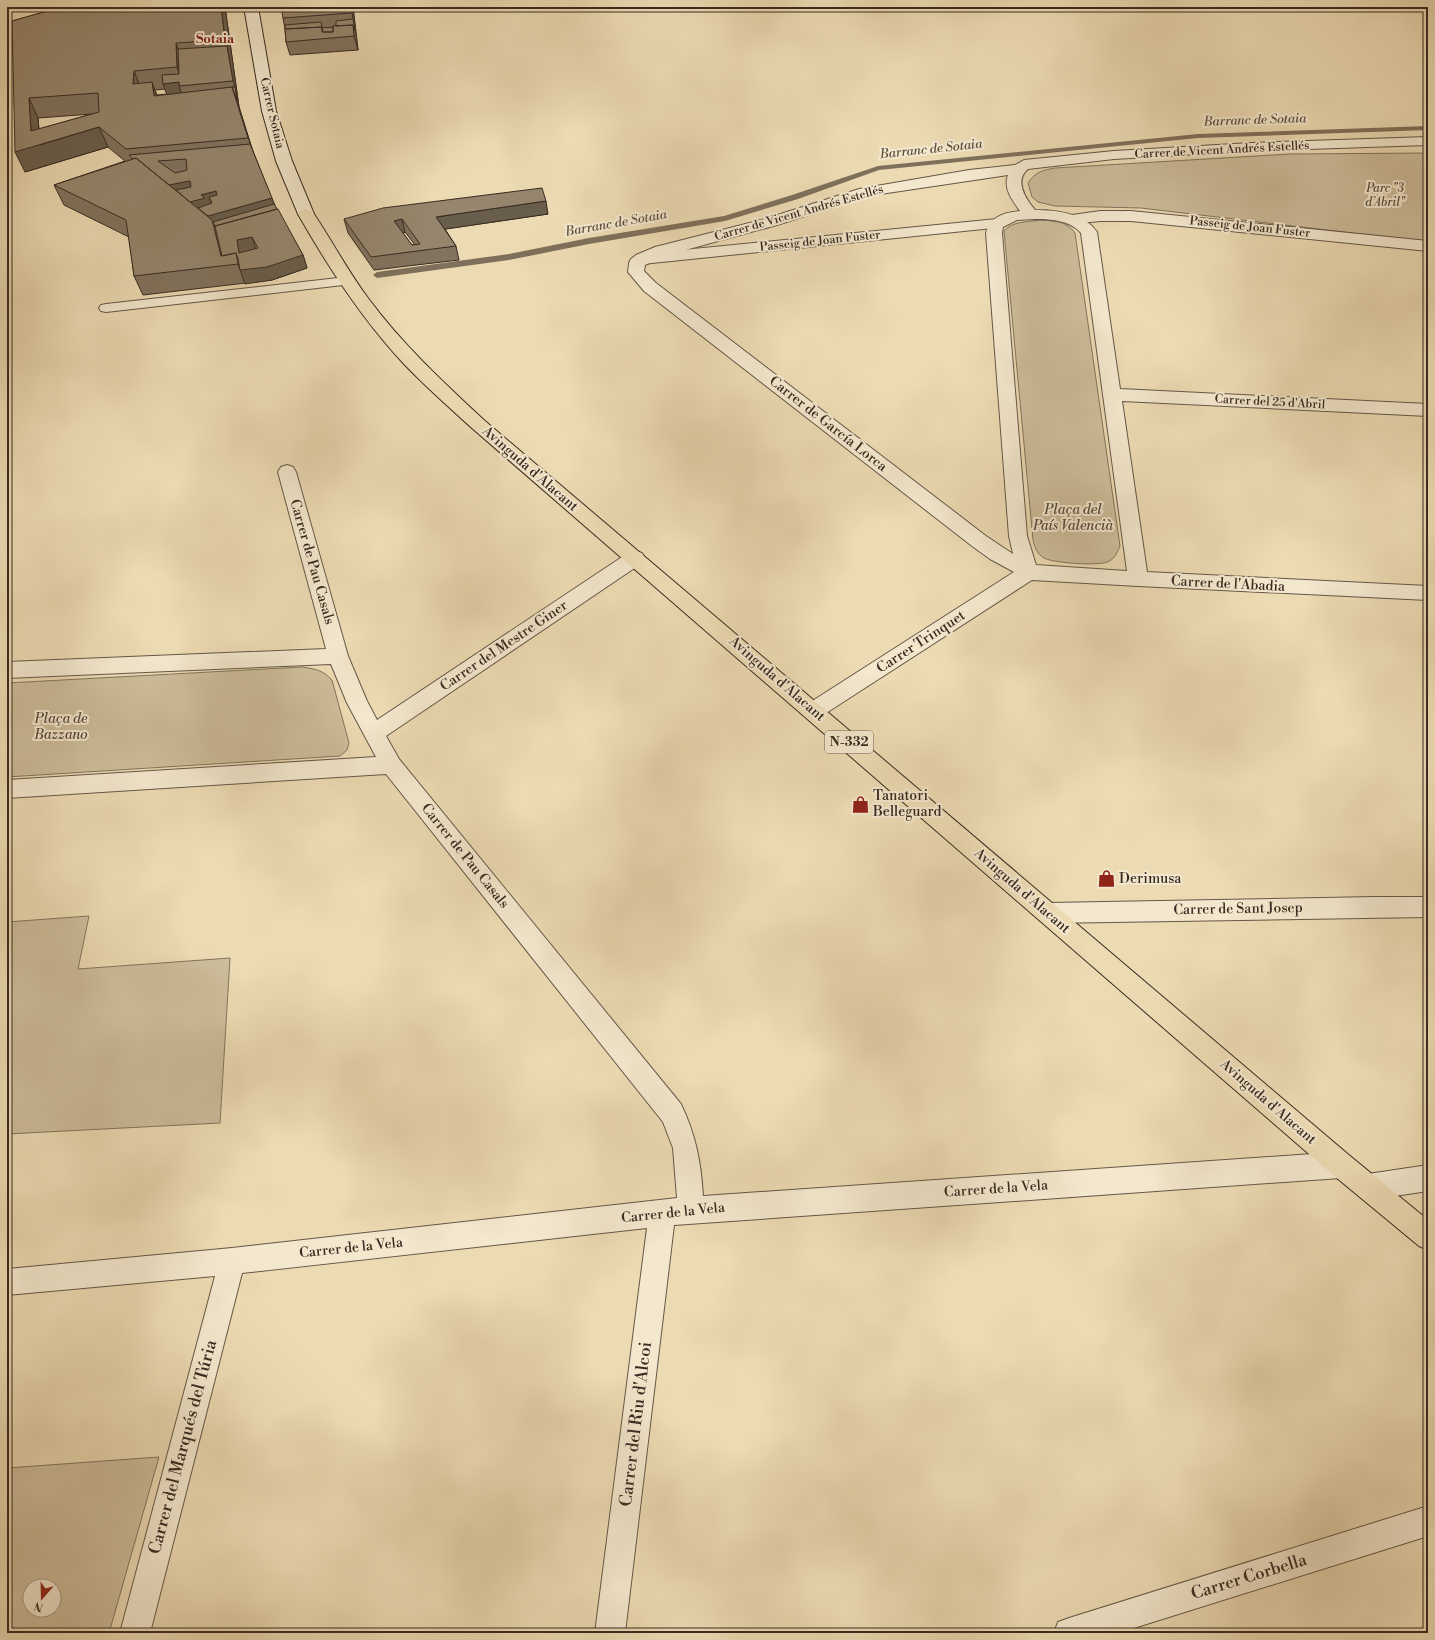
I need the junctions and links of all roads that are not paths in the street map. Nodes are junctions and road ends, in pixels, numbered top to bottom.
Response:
1 (252, 7) edge
2 (1428, 141) edge
3 (1018, 169) junction
4 (306, 214) joint
5 (1031, 215) junction
6 (1071, 219) junction
7 (997, 224) junction
8 (1428, 246) edge
9 (639, 263) junction
10 (347, 281) junction
11 (106, 308) dead end
12 (1112, 395) junction
13 (1428, 410) edge
14 (287, 472) dead end
15 (635, 558) junction
16 (1029, 572) junction
17 (1138, 579) junction
18 (1428, 593) edge
19 (338, 656) junction
20 (7, 670) edge
21 (813, 711) junction
22 (373, 734) junction
23 (391, 765) junction
24 (7, 789) edge
25 (1428, 907) edge
26 (1048, 913) junction
27 (1341, 1165) junction
28 (1428, 1178) edge
29 (1368, 1186) junction
30 (691, 1210) junction
31 (662, 1214) junction
32 (1428, 1237) edge
33 (232, 1261) junction
34 (7, 1282) edge
35 (1428, 1522) edge
36 (135, 1633) edge
37 (610, 1633) edge
38 (1069, 1633) edge

1 - 4 street, Carrer Sotaia
2 - 3 street, Carrer de Vicent Andrés Estellés
3 - 5 street
3 - 9 street, Carrer de Vicent Andrés Estellés
4 - 10 highway, Avinguda d'Alacant / N-332
5 - 6 street
5 - 7 street
6 - 8 street, Passeig de Joan Fuster
6 - 12 street
7 - 9 street, Passeig de Joan Fuster
7 - 16 street
9 - 16 street, Carrer de García Lorca
10 - 11 lane
10 - 15 highway, Avinguda d'Alacant / N-332
12 - 13 street, Carrer del 25 d'Abril
12 - 17 street
14 - 19 street, Carrer de Pau Casals
15 - 21 highway, Avinguda d'Alacant / N-332
15 - 22 street, Carrer del Mestre Giner
16 - 17 street, Carrer de l'Abadia
16 - 21 street, Carrer Trinquet
17 - 18 street, Carrer de l'Abadia
19 - 20 street
19 - 22 street, Carrer de Pau Casals
21 - 26 highway, Avinguda d'Alacant / N-332
22 - 23 street, Carrer de Pau Casals
23 - 24 street
23 - 30 street, Carrer de Pau Casals
25 - 26 street, Carrer de Sant Josep
26 - 27 highway, Avinguda d'Alacant / N-332
27 - 29 highway, Avinguda d'Alacant / N-332
27 - 30 street, Carrer de la Vela
28 - 29 street
29 - 32 highway, Avinguda d'Alacant / N-332
30 - 31 street, Carrer de la Vela
31 - 33 street, Carrer de la Vela
31 - 37 street, Carrer del Riu d'Alcoi
33 - 34 street, Carrer de la Vela
33 - 36 street, Carrer del Marqués del Túria
35 - 38 street, Carrer Corbella

